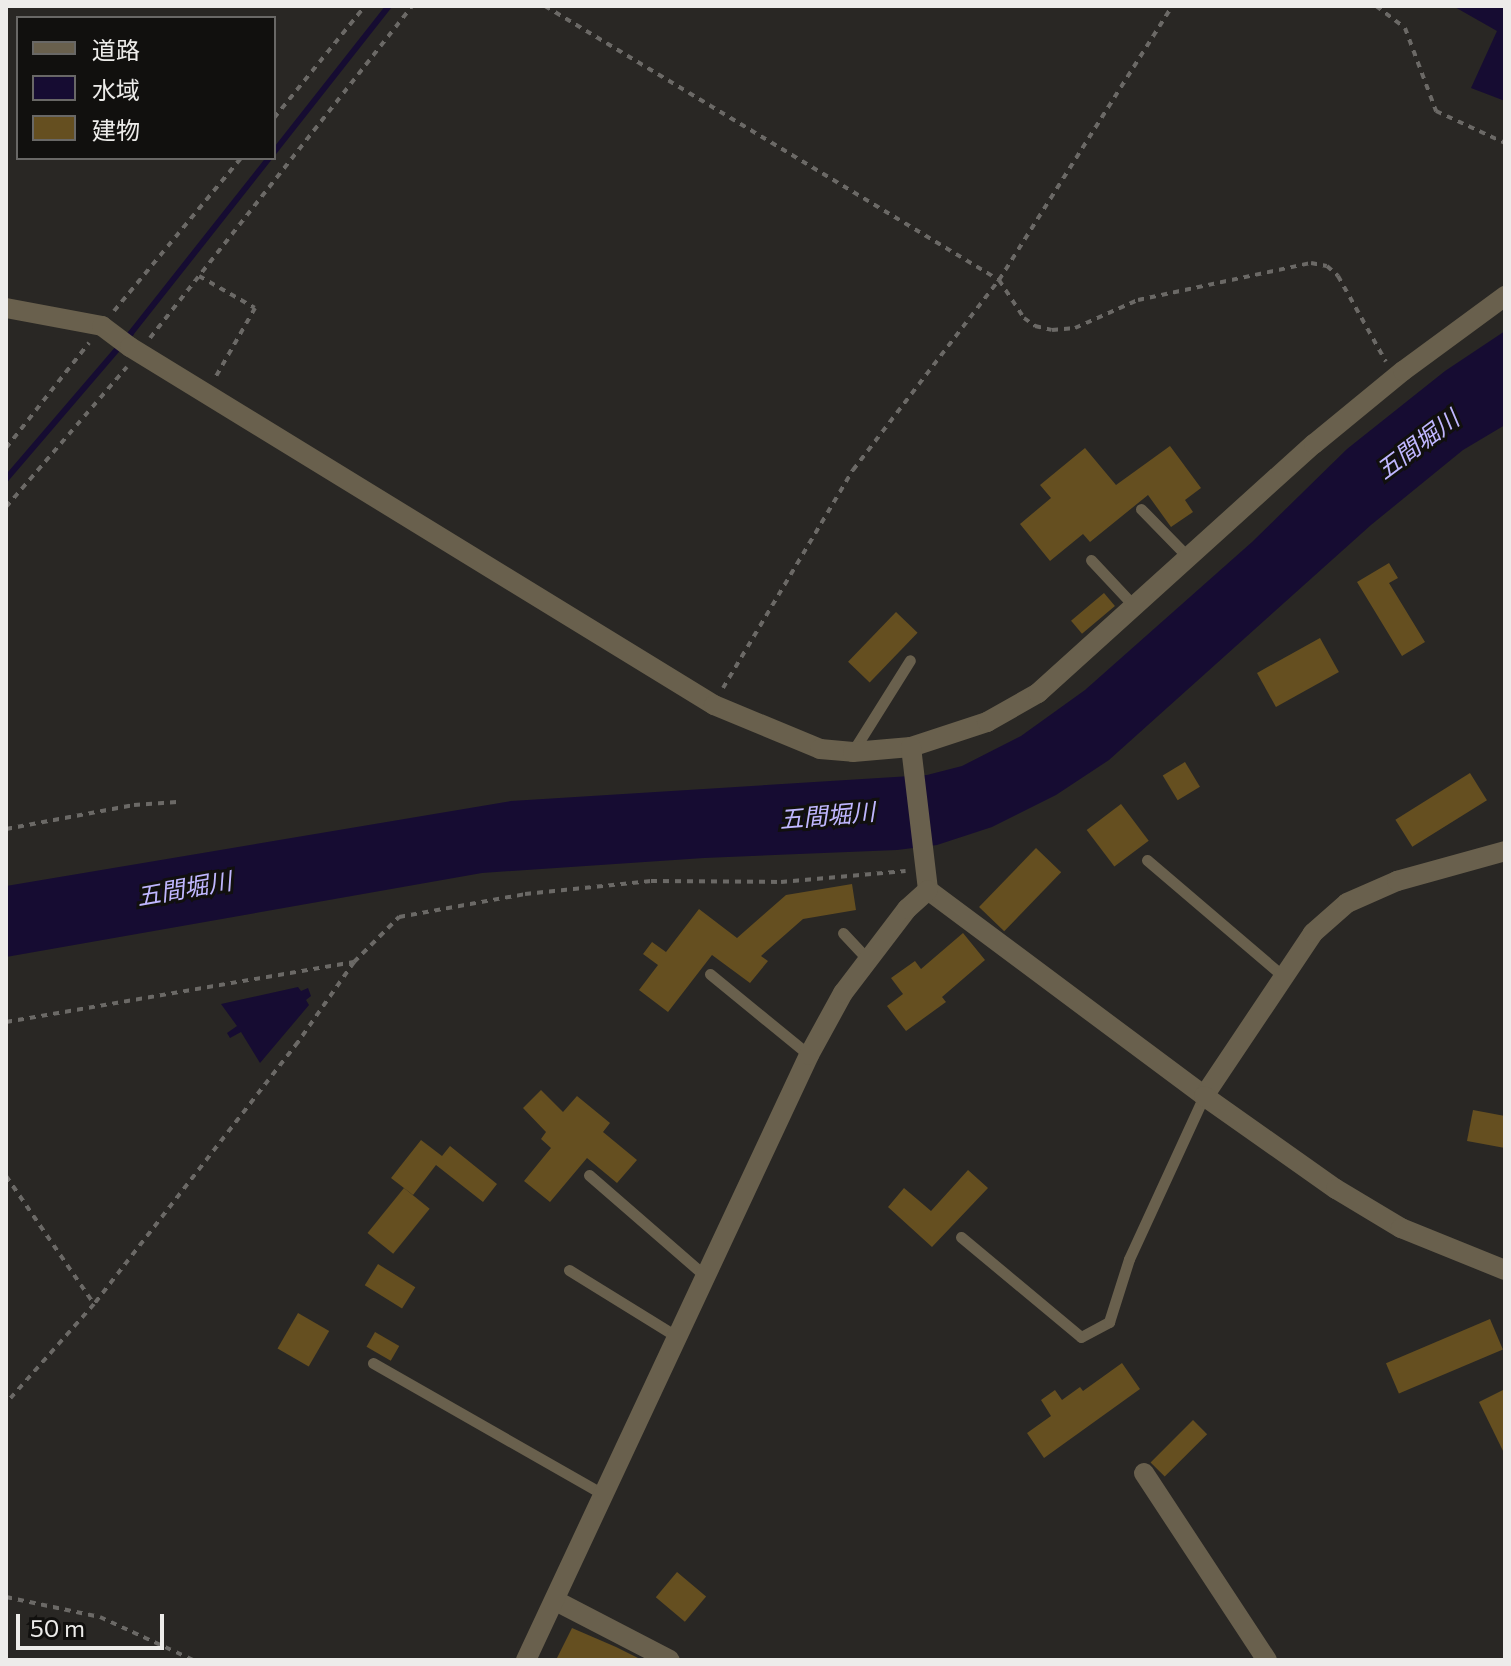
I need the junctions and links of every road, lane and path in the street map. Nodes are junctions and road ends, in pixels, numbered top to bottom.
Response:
1 (365, 6) edge
2 (412, 6) edge
3 (545, 6) edge
4 (1172, 6) edge
5 (1376, 6) edge
6 (276, 116) edge
7 (1505, 143) edge
8 (239, 160) edge
9 (199, 276) junction
10 (999, 280) junction
11 (1505, 296) edge
12 (6, 308) edge
13 (107, 330) junction
14 (134, 349) junction
15 (1395, 377) junction
16 (205, 393) junction
17 (6, 448) edge
18 (6, 507) edge
19 (1141, 509) dead end
20 (1189, 558) junction
21 (1091, 560) dead end
22 (1135, 607) junction
23 (910, 660) dead end
24 (714, 705) junction
25 (911, 747) junction
26 (853, 752) junction
27 (177, 802) dead end
28 (6, 829) edge
29 (1505, 851) edge
30 (1147, 860) dead end
31 (926, 871) junction
32 (843, 933) dead end
33 (868, 960) junction
34 (354, 962) junction
35 (710, 974) dead end
36 (1283, 976) junction
37 (6, 1022) edge
38 (809, 1055) junction
39 (1204, 1096) junction
40 (589, 1175) dead end
41 (6, 1176) edge
42 (961, 1237) dead end
43 (569, 1270) dead end
44 (1505, 1270) edge
45 (705, 1276) junction
46 (94, 1304) junction
47 (676, 1336) junction
48 (373, 1363) dead end
49 (6, 1403) edge
50 (1144, 1473) dead end
51 (604, 1495) junction
52 (6, 1597) edge
53 (556, 1601) junction
54 (193, 1660) edge
55 (526, 1660) edge
56 (670, 1660) edge
57 (1267, 1660) edge

1 - 6 path
2 - 9 path
3 - 10 path
4 - 10 path
5 - 7 path
8 - 13 path
9 - 14 path
9 - 16 path
10 - 15 path
10 - 24 path
11 - 15 street
12 - 13 street
13 - 14 street
13 - 17 path
14 - 16 street
14 - 18 path
15 - 20 street
16 - 24 street
19 - 20 lane
20 - 22 street
21 - 22 lane
22 - 25 street
23 - 26 lane
24 - 26 street
25 - 26 street
25 - 31 street
27 - 28 path
29 - 36 street
30 - 36 lane
31 - 33 street
31 - 34 path
31 - 39 street
32 - 33 lane
33 - 38 street
34 - 37 path
34 - 46 path
35 - 38 lane
36 - 39 street
38 - 45 street
39 - 42 lane
39 - 44 street
40 - 45 lane
41 - 46 path
43 - 47 lane
45 - 47 street
46 - 49 path
47 - 51 street
48 - 51 lane
50 - 57 street
51 - 53 street
52 - 54 path
53 - 55 street
53 - 56 street

